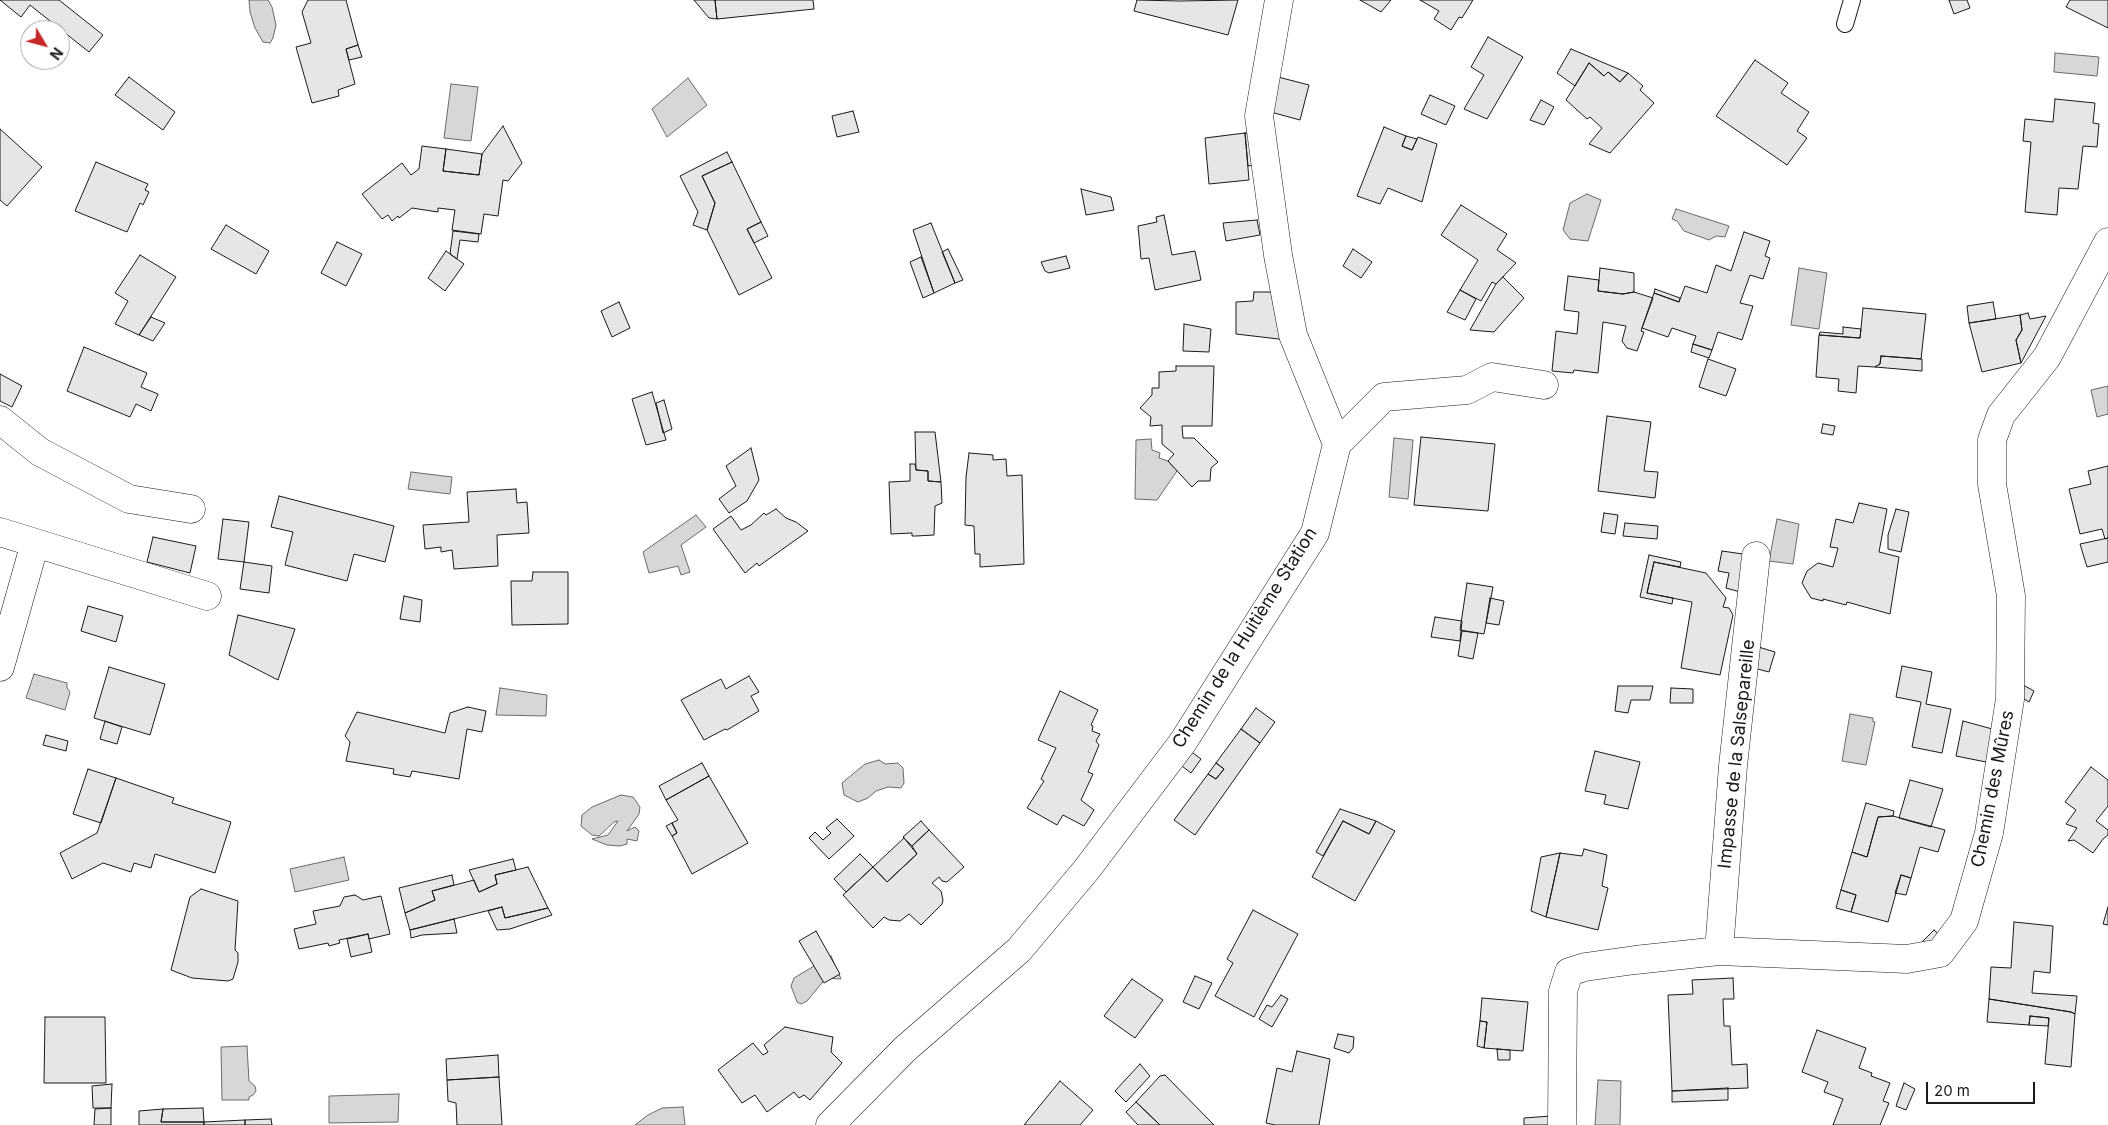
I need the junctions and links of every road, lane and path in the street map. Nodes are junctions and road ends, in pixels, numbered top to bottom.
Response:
1 (1279, 0) edge
2 (1852, 0) edge
3 (1845, 24) dead end
4 (2108, 242) edge
5 (1544, 386) dead end
6 (0, 420) edge
7 (1337, 444) junction
8 (191, 509) dead end
9 (0, 532) edge
10 (35, 543) junction
11 (1756, 556) dead end
12 (207, 596) dead end
13 (0, 668) edge
14 (1719, 951) junction
15 (830, 1125) edge
16 (1562, 1125) edge

1 - 7 street
2 - 3 lane
4 - 14 street, Chemin des Mûres
5 - 7 street
6 - 8 street
7 - 15 street, Chemin de la Huitième Station
9 - 10 street
10 - 12 street
10 - 13 street
11 - 14 street, Impasse de la Salsepareille
14 - 16 street, Chemin des Mûres

